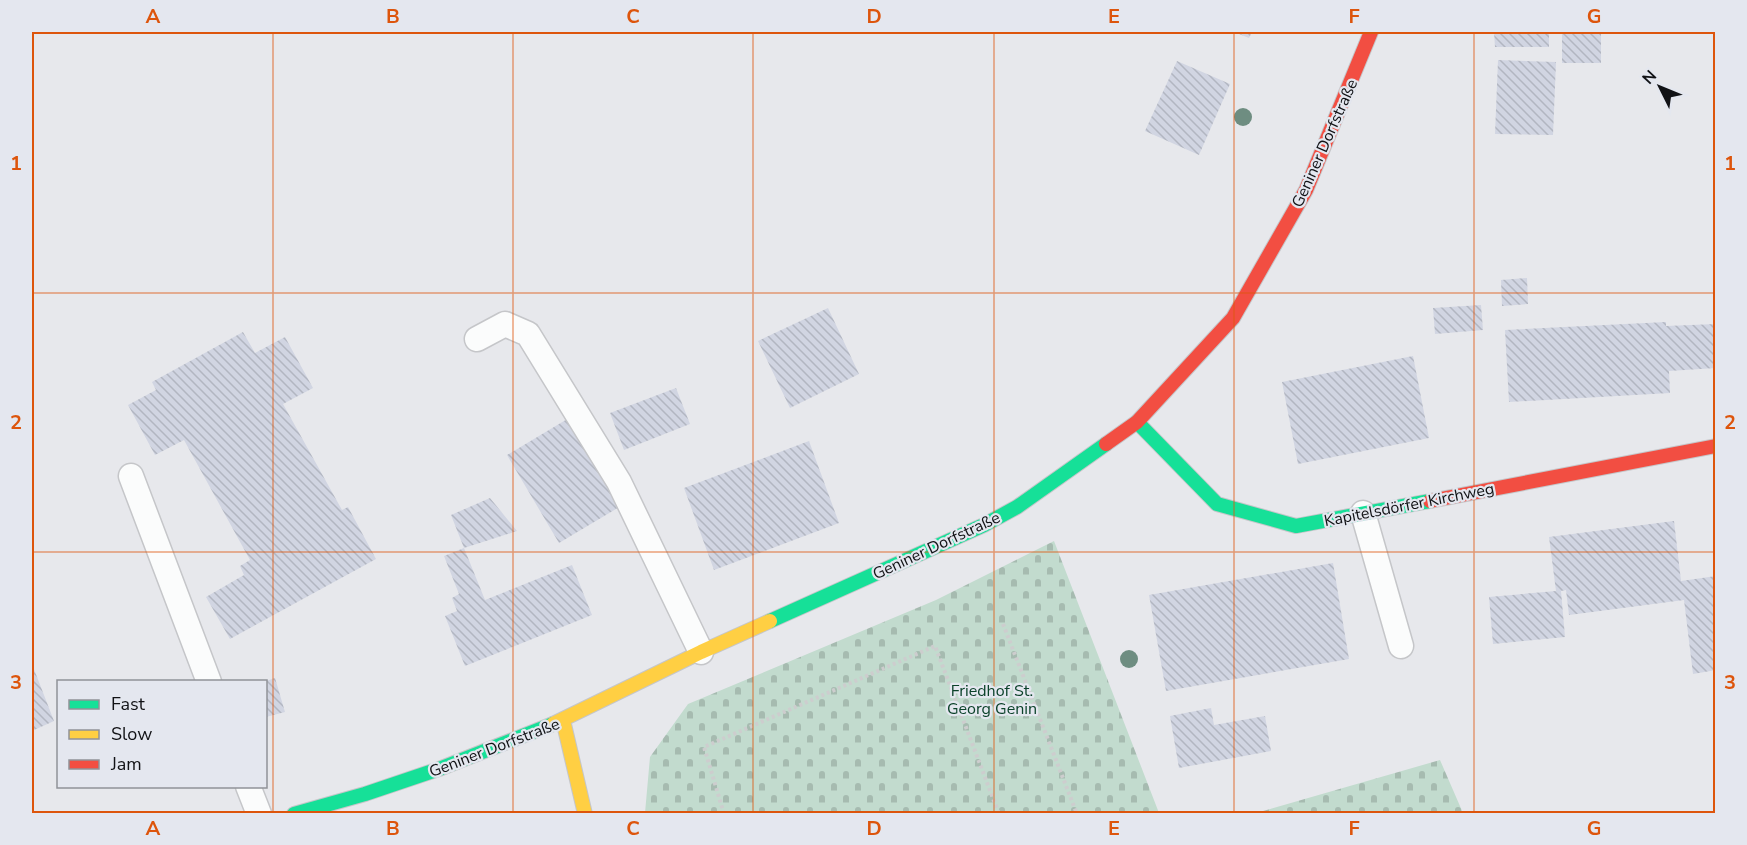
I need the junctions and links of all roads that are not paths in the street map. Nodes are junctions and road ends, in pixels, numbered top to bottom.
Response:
1 (1371, 32) edge
2 (477, 339) dead end
3 (1137, 422) junction
4 (1716, 447) edge
5 (131, 476) dead end
6 (1363, 513) junction
7 (1401, 646) dead end
8 (701, 652) junction
9 (209, 680) edge
10 (563, 720) junction
11 (249, 788) edge
12 (259, 813) edge
13 (294, 813) edge
14 (585, 813) edge

1 - 3 main road, Geniner Dorfstraße
2 - 8 lane
3 - 6 main road, Kapitelsdörfer Kirchweg
3 - 8 main road, Geniner Dorfstraße
4 - 6 main road, Kapitelsdörfer Kirchweg
5 - 9 lane
6 - 7 lane
8 - 10 main road, Geniner Dorfstraße
10 - 13 main road, Geniner Dorfstraße
10 - 14 main road
11 - 12 lane

